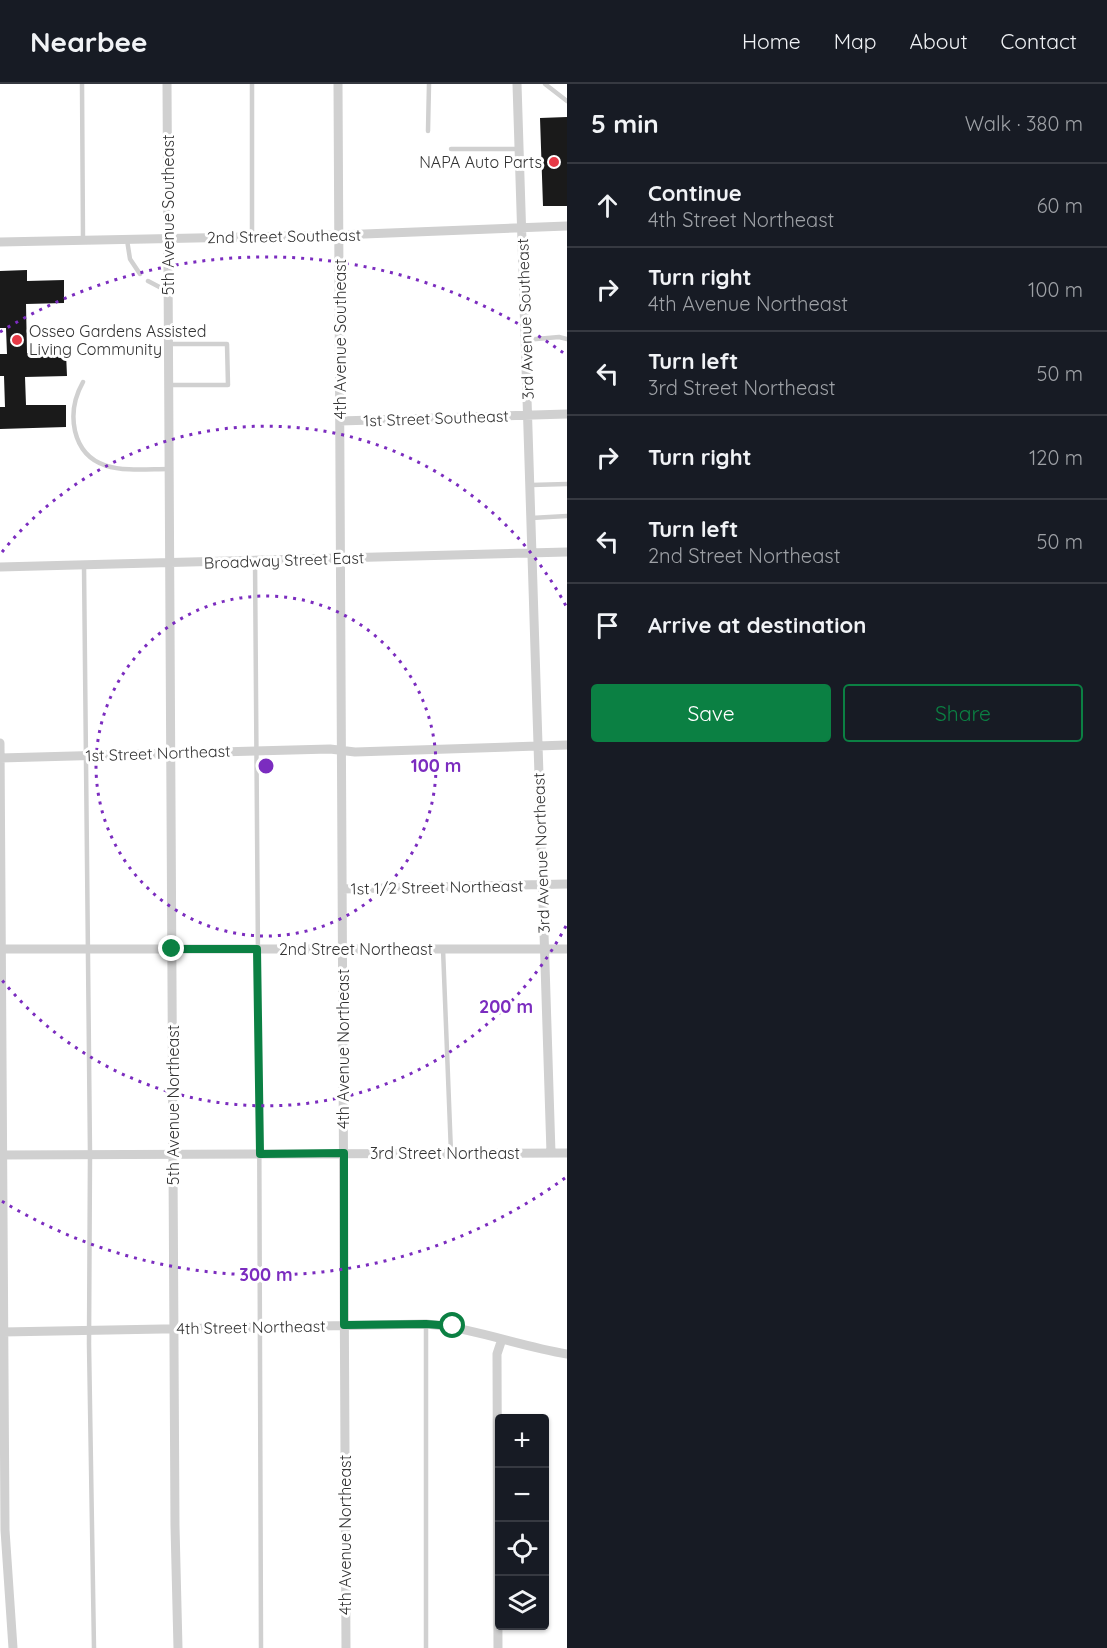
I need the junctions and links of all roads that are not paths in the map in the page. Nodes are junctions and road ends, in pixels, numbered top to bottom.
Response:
1 (82, 84) edge
2 (167, 84) edge
3 (252, 84) edge
4 (338, 84) edge
5 (429, 84) edge
6 (517, 84) edge
7 (545, 84) edge
8 (567, 101) edge
9 (428, 131) dead end
10 (451, 149) dead end
11 (519, 149) junction
12 (567, 226) edge
13 (522, 227) junction
14 (339, 235) junction
15 (252, 237) junction
16 (168, 239) junction
17 (127, 240) junction
18 (83, 241) junction
19 (0, 242) edge
20 (140, 274) dead end
21 (148, 281) dead end
22 (168, 292) junction
23 (567, 339) edge
24 (525, 340) junction
25 (168, 344) junction
26 (83, 382) dead end
27 (168, 385) junction
28 (567, 414) edge
29 (528, 415) junction
30 (340, 421) junction
31 (169, 469) junction
32 (567, 484) edge
33 (530, 485) junction
34 (567, 516) edge
35 (531, 518) junction
36 (567, 552) edge
37 (532, 553) junction
38 (341, 558) junction
39 (255, 560) junction
40 (169, 562) junction
41 (84, 565) junction
42 (0, 567) edge
43 (0, 742) edge
44 (538, 746) junction
45 (567, 746) edge
46 (258, 751) junction
47 (342, 751) junction
48 (171, 753) junction
49 (86, 755) junction
50 (0, 758) edge
51 (542, 884) junction
52 (567, 884) edge
53 (342, 889) junction
54 (1, 949) edge
55 (87, 949) junction
56 (172, 949) junction
57 (257, 949) junction
58 (343, 949) junction
59 (443, 949) junction
60 (544, 949) junction
61 (567, 949) edge
62 (344, 1153) junction
63 (451, 1153) junction
64 (567, 1153) edge
65 (90, 1154) junction
66 (173, 1154) junction
67 (260, 1154) junction
68 (551, 1154) junction
69 (1, 1155) edge
70 (426, 1324) junction
71 (344, 1325) junction
72 (260, 1326) junction
73 (174, 1328) junction
74 (88, 1330) junction
75 (2, 1332) edge
76 (502, 1339) junction
77 (567, 1354) edge
78 (2, 1417) edge
79 (3, 1549) edge
80 (4, 1574) edge
81 (12, 1625) junction
82 (0, 1626) edge
83 (13, 1648) edge
84 (94, 1648) edge
85 (178, 1648) edge
86 (261, 1648) edge
87 (346, 1648) edge
88 (426, 1648) edge
89 (498, 1648) edge

1 - 18 lane
2 - 16 street, 5th Avenue Southeast
3 - 15 lane
4 - 14 street, 4th Avenue Southeast
5 - 9 lane
6 - 11 street, 3rd Avenue Southeast
7 - 8 lane
10 - 11 lane
11 - 13 street, 3rd Avenue Southeast
12 - 13 street, 2nd Street Southeast
13 - 14 street, 2nd Street Southeast
13 - 24 street, 3rd Avenue Southeast
14 - 15 street, 2nd Street Southeast
14 - 30 street, 4th Avenue Southeast
15 - 16 street, 2nd Street Southeast
16 - 17 street, 2nd Street Southeast
16 - 22 street, 5th Avenue Southeast
17 - 18 street, 2nd Street Southeast
17 - 20 lane
18 - 19 street, 2nd Street Southeast
21 - 22 lane
22 - 25 street, 5th Avenue Southeast
23 - 24 lane
24 - 29 street, 3rd Avenue Southeast
25 - 27 street, 5th Avenue Southeast
25 - 27 lane
26 - 31 lane
27 - 31 street, 5th Avenue Southeast
28 - 29 street, 1st Street Southeast
29 - 30 street, 1st Street Southeast
29 - 33 street, 3rd Avenue Southeast
30 - 38 street, 4th Avenue Southeast
31 - 40 street, 5th Avenue Southeast
32 - 33 lane
33 - 35 street, 3rd Avenue Southeast
34 - 35 lane
35 - 37 street, 3rd Avenue Southeast
36 - 37 street, Broadway Street East
37 - 38 street, Broadway Street East
37 - 44 street, 3rd Avenue Northeast
38 - 39 street, Broadway Street East
38 - 47 street, 4th Avenue Northeast
39 - 40 street, Broadway Street East
39 - 46 lane
40 - 41 street, Broadway Street East
40 - 48 street, 5th Avenue Northeast
41 - 42 street, Broadway Street East
41 - 49 lane
43 - 50 street
44 - 45 street, 1st Street Northeast
44 - 47 street, 1st Street Northeast
44 - 51 street, 3rd Avenue Northeast
46 - 47 street, 1st Street Northeast
46 - 48 street, 1st Street Northeast
46 - 57 lane
47 - 53 street, 4th Avenue Northeast
48 - 49 street, 1st Street Northeast
48 - 56 street, 5th Avenue Northeast
49 - 50 street, 1st Street Northeast
49 - 55 lane
50 - 54 street
51 - 52 street, 1st 1/2 Street Northeast
51 - 53 street, 1st 1/2 Street Northeast
51 - 60 street, 3rd Avenue Northeast
53 - 58 street, 4th Avenue Northeast
54 - 55 street, 2nd Street Northeast
54 - 69 street
55 - 56 street, 2nd Street Northeast
55 - 65 lane
56 - 57 street, 2nd Street Northeast
56 - 66 street, 5th Avenue Northeast
57 - 58 street, 2nd Street Northeast
57 - 67 lane
58 - 59 street, 2nd Street Northeast
58 - 62 street, 4th Avenue Northeast
59 - 60 street, 2nd Street Northeast
59 - 63 lane
60 - 61 street, 2nd Street Northeast
60 - 68 street, 3rd Avenue Northeast
62 - 63 street, 3rd Street Northeast
62 - 67 street, 3rd Street Northeast
62 - 71 street, 4th Avenue Northeast
63 - 68 street, 3rd Street Northeast
64 - 68 street, 3rd Street Northeast
65 - 66 street, 3rd Street Northeast
65 - 69 street, 3rd Street Northeast
65 - 74 lane
66 - 67 street, 3rd Street Northeast
66 - 73 street, 5th Avenue Northeast
67 - 72 lane
69 - 75 street
70 - 71 street, 4th Street Northeast
70 - 76 street, 4th Street Northeast
70 - 88 lane
71 - 72 street, 4th Street Northeast
71 - 87 street, 4th Avenue Northeast
72 - 73 street, 4th Street Northeast
72 - 86 lane
73 - 74 street, 4th Street Northeast
73 - 85 street, 5th Avenue Northeast
74 - 75 street, 4th Street Northeast
74 - 84 lane
75 - 78 street
76 - 77 street, 4th Street Northeast
76 - 89 street
78 - 79 street
79 - 80 street
80 - 81 street
81 - 82 street
81 - 83 street

